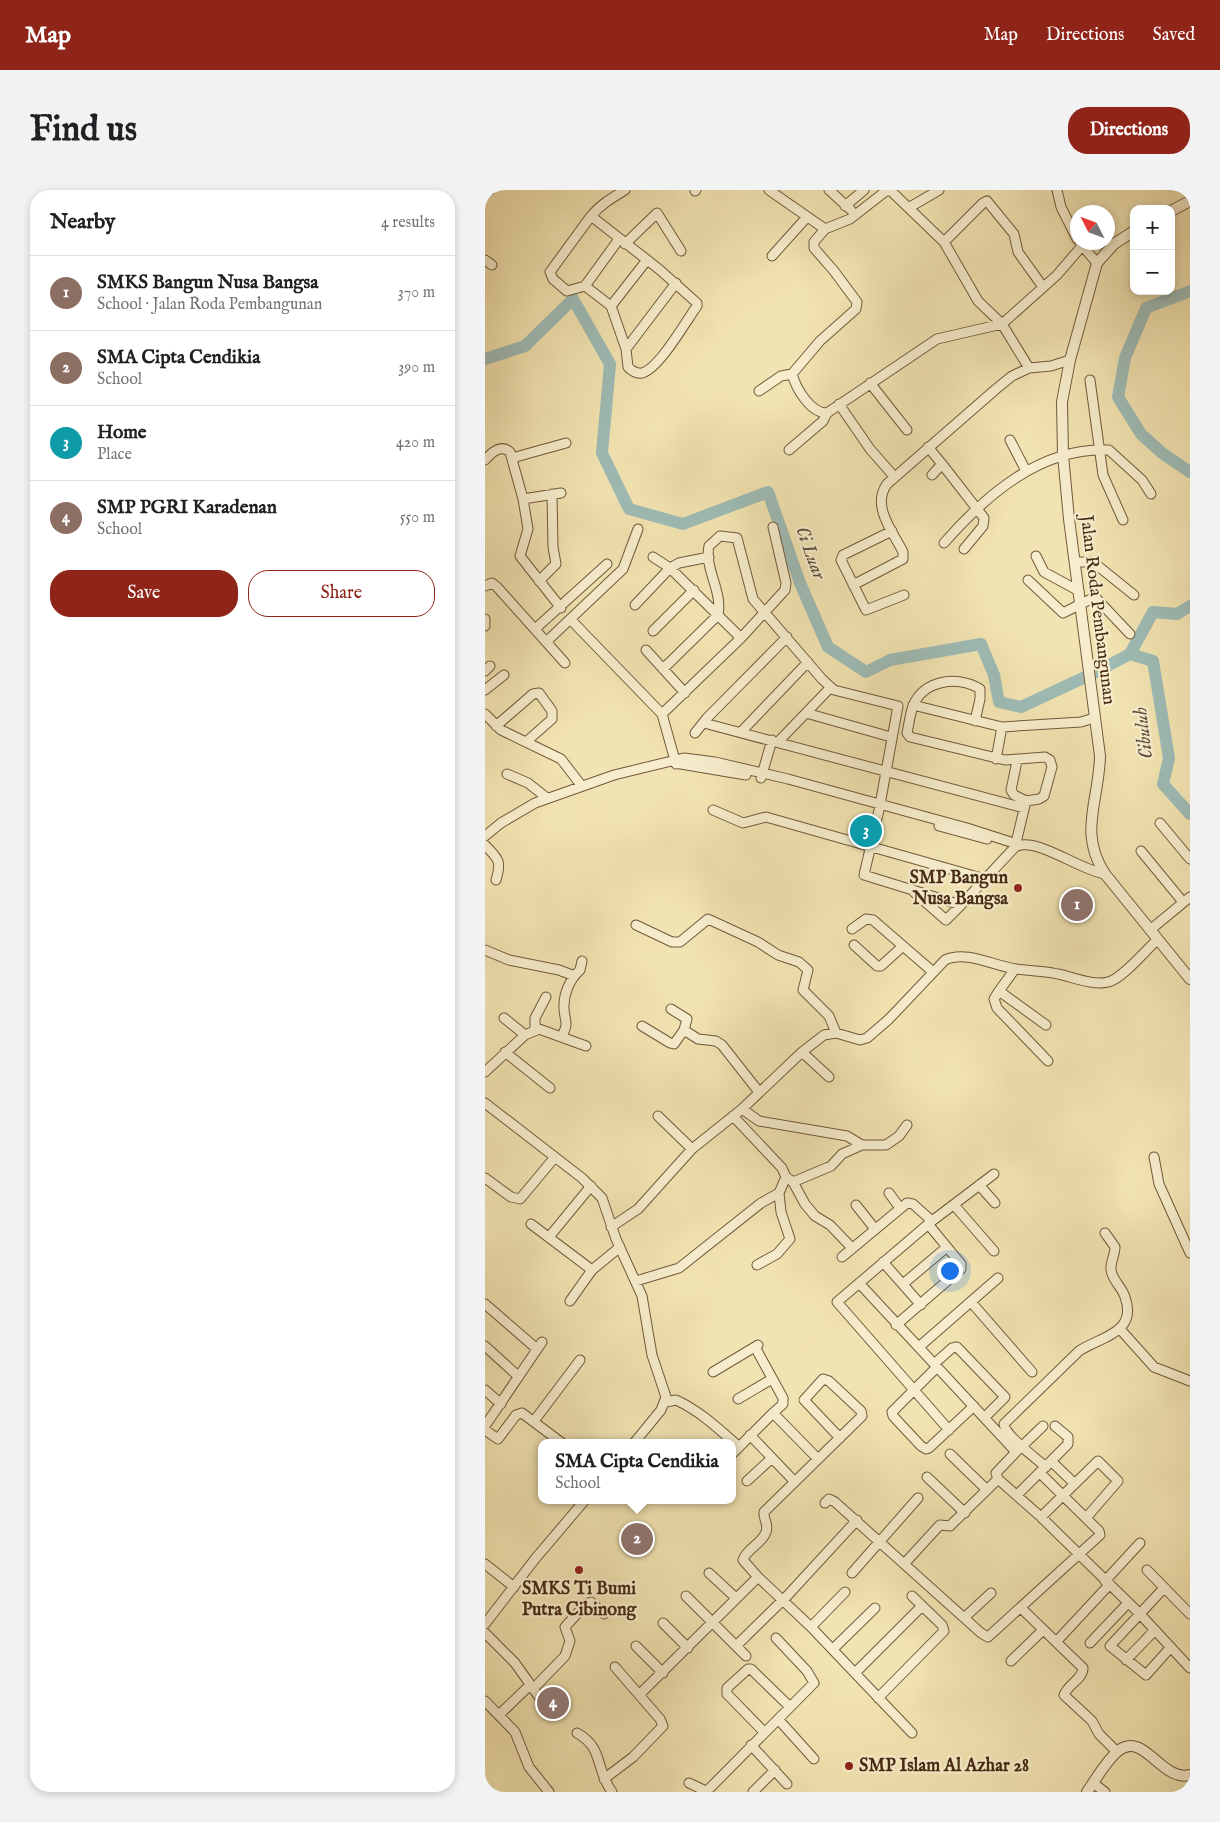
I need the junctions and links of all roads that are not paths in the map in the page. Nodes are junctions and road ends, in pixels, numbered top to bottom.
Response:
1 (489, 190) edge
2 (613, 190) edge
3 (625, 190) edge
4 (769, 190) edge
5 (829, 190) edge
6 (864, 190) edge
7 (939, 190) edge
8 (1057, 190) edge
9 (485, 192) edge
10 (607, 200) junction
11 (1190, 201) edge
12 (910, 207) junction
13 (1175, 209) edge
14 (591, 216) junction
15 (807, 217) junction
16 (1070, 224) edge
17 (825, 229) junction
18 (1130, 234) edge
19 (622, 241) junction
20 (944, 242) junction
21 (1075, 250) edge
22 (1086, 250) edge
23 (681, 252) dead end
24 (772, 256) dead end
25 (647, 260) junction
26 (1097, 263) junction
27 (676, 283) junction
28 (585, 286) junction
29 (1043, 287) junction
30 (611, 306) junction
31 (1002, 324) junction
32 (626, 349) junction
33 (1070, 360) junction
34 (1029, 368) junction
35 (792, 374) junction
36 (1090, 380) dead end
37 (870, 384) junction
38 (759, 391) dead end
39 (839, 404) junction
40 (827, 413) junction
41 (907, 430) dead end
42 (1010, 440) dead end
43 (565, 443) dead end
44 (928, 447) junction
45 (789, 450) dead end
46 (1098, 450) junction
47 (1063, 455) junction
48 (512, 458) junction
49 (485, 459) edge
50 (942, 464) junction
51 (1026, 471) junction
52 (891, 473) dead end
53 (932, 475) dead end
54 (1151, 494) dead end
55 (523, 499) junction
56 (977, 509) junction
57 (1123, 520) dead end
58 (773, 527) dead end
59 (638, 529) dead end
60 (892, 530) junction
61 (944, 543) dead end
62 (964, 549) dead end
63 (709, 556) junction
64 (1036, 556) dead end
65 (653, 557) dead end
66 (1075, 562) junction
67 (607, 564) dead end
68 (669, 568) junction
69 (1027, 580) dead end
70 (539, 581) junction
71 (853, 584) junction
72 (485, 586) edge
73 (694, 590) junction
74 (1079, 591) junction
75 (904, 595) dead end
76 (1134, 595) dead end
77 (1080, 604) junction
78 (635, 605) dead end
79 (561, 608) junction
80 (765, 612) junction
81 (718, 615) junction
82 (485, 619) edge
83 (571, 620) junction
84 (485, 626) edge
85 (535, 629) junction
86 (653, 631) dead end
87 (1130, 634) dead end
88 (787, 637) junction
89 (741, 638) junction
90 (546, 642) junction
91 (646, 650) dead end
92 (808, 662) junction
93 (565, 663) dead end
94 (663, 669) junction
95 (503, 675) dead end
96 (830, 688) junction
97 (485, 690) edge
98 (685, 693) junction
99 (913, 705) junction
100 (806, 713) junction
101 (485, 714) edge
102 (662, 714) junction
103 (1094, 718) junction
104 (975, 721) junction
105 (704, 723) junction
106 (496, 726) junction
107 (1002, 727) junction
108 (741, 732) junction
109 (695, 733) dead end
110 (891, 737) junction
111 (775, 741) junction
112 (527, 742) junction
113 (996, 758) junction
114 (1017, 761) junction
115 (674, 762) junction
116 (886, 771) junction
117 (507, 774) dead end
118 (762, 776) junction
119 (581, 786) junction
120 (547, 798) junction
121 (1025, 804) junction
122 (880, 807) junction
123 (713, 810) dead end
124 (1159, 823) dead end
125 (485, 836) edge
126 (1017, 844) junction
127 (485, 845) edge
128 (870, 846) junction
129 (1141, 851) dead end
130 (1190, 859) edge
131 (1105, 874) junction
132 (497, 880) dead end
133 (985, 880) junction
134 (912, 890) junction
135 (1186, 899) edge
136 (961, 905) junction
137 (636, 925) dead end
138 (852, 929) dead end
139 (1149, 930) junction
140 (1157, 940) junction
141 (854, 945) dead end
142 (903, 946) junction
143 (485, 950) edge
144 (582, 960) dead end
145 (1015, 969) junction
146 (932, 972) junction
147 (572, 975) junction
148 (1190, 979) edge
149 (999, 991) junction
150 (546, 997) dead end
151 (671, 1009) dead end
152 (504, 1018) dead end
153 (1046, 1025) dead end
154 (642, 1026) dead end
155 (535, 1030) junction
156 (684, 1030) junction
157 (836, 1033) junction
158 (525, 1035) junction
159 (562, 1036) junction
160 (586, 1046) dead end
161 (505, 1052) junction
162 (802, 1052) junction
163 (1048, 1061) dead end
164 (485, 1072) edge
165 (829, 1077) dead end
166 (550, 1088) dead end
167 (759, 1092) junction
168 (485, 1103) edge
169 (742, 1109) junction
170 (658, 1116) dead end
171 (733, 1116) junction
172 (907, 1126) dead end
173 (862, 1145) junction
174 (691, 1149) junction
175 (555, 1157) junction
176 (1154, 1157) dead end
177 (994, 1174) dead end
178 (485, 1178) edge
179 (789, 1180) junction
180 (979, 1185) junction
181 (591, 1186) junction
182 (779, 1193) junction
183 (889, 1194) dead end
184 (995, 1203) dead end
185 (856, 1205) dead end
186 (954, 1205) junction
187 (900, 1208) junction
188 (930, 1223) junction
189 (531, 1224) dead end
190 (611, 1227) junction
191 (875, 1229) junction
192 (1105, 1233) dead end
193 (549, 1237) junction
194 (947, 1246) junction
195 (620, 1247) junction
196 (852, 1248) junction
197 (994, 1251) dead end
198 (1190, 1253) edge
199 (842, 1257) dead end
200 (883, 1262) junction
201 (757, 1265) dead end
202 (591, 1270) junction
203 (998, 1278) dead end
204 (636, 1281) junction
205 (859, 1283) junction
206 (903, 1284) junction
207 (570, 1301) dead end
208 (971, 1302) junction
209 (485, 1304) edge
210 (921, 1305) junction
211 (896, 1325) junction
212 (1121, 1329) junction
213 (485, 1346) edge
214 (920, 1346) junction
215 (580, 1360) dead end
216 (936, 1366) junction
217 (713, 1372) dead end
218 (1032, 1372) dead end
219 (519, 1376) junction
220 (772, 1379) junction
221 (1190, 1381) edge
222 (915, 1389) junction
223 (485, 1390) edge
224 (738, 1399) dead end
225 (666, 1402) junction
226 (501, 1404) junction
227 (974, 1406) junction
228 (773, 1413) junction
229 (985, 1418) junction
230 (534, 1421) junction
231 (485, 1426) edge
232 (1043, 1426) dead end
233 (1055, 1426) dead end
234 (485, 1430) edge
235 (949, 1430) junction
236 (750, 1436) junction
237 (840, 1438) junction
238 (557, 1439) edge
239 (637, 1439) edge
240 (725, 1439) edge
241 (736, 1449) edge
242 (1019, 1449) junction
243 (950, 1454) dead end
244 (772, 1458) junction
245 (818, 1459) junction
246 (1046, 1467) junction
247 (927, 1476) dead end
248 (998, 1479) junction
249 (747, 1481) dead end
250 (795, 1482) junction
251 (1075, 1484) junction
252 (987, 1490) junction
253 (1017, 1496) junction
254 (1063, 1496) junction
255 (919, 1498) dead end
256 (825, 1503) dead end
257 (582, 1504) edge
258 (965, 1513) junction
259 (1041, 1517) junction
260 (1086, 1518) junction
261 (857, 1520) junction
262 (880, 1542) junction
263 (1140, 1543) dead end
264 (1079, 1555) junction
265 (905, 1563) junction
266 (485, 1564) edge
267 (1147, 1570) dead end
268 (709, 1573) dead end
269 (852, 1573) dead end
270 (758, 1576) junction
271 (1107, 1583) junction
272 (514, 1586) junction
273 (1164, 1588) junction
274 (845, 1592) dead end
275 (991, 1593) dead end
276 (686, 1596) dead end
277 (912, 1596) dead end
278 (736, 1598) junction
279 (783, 1600) junction
280 (1128, 1604) junction
281 (922, 1606) junction
282 (875, 1608) dead end
283 (1021, 1608) junction
284 (1139, 1613) junction
285 (604, 1614) dead end
286 (1189, 1614) edge
287 (965, 1617) junction
288 (712, 1622) junction
289 (663, 1623) dead end
290 (485, 1624) edge
291 (811, 1627) junction
292 (1043, 1630) junction
293 (1155, 1630) junction
294 (485, 1634) edge
295 (776, 1638) dead end
296 (1056, 1642) junction
297 (1090, 1643) dead end
298 (636, 1646) dead end
299 (736, 1646) junction
300 (1171, 1647) junction
301 (688, 1648) junction
302 (833, 1649) junction
303 (746, 1656) dead end
304 (1127, 1660) junction
305 (1011, 1661) dead end
306 (615, 1667) dead end
307 (1190, 1668) edge
308 (663, 1673) junction
309 (855, 1673) junction
310 (532, 1687) junction
311 (640, 1694) junction
312 (878, 1698) junction
313 (485, 1701) edge
314 (542, 1701) dead end
315 (790, 1707) junction
316 (499, 1716) junction
317 (778, 1719) junction
318 (764, 1732) junction
319 (577, 1733) dead end
320 (912, 1733) dead end
321 (751, 1745) junction
322 (1117, 1752) junction
323 (814, 1759) dead end
324 (775, 1770) junction
325 (1190, 1775) edge
326 (604, 1779) junction
327 (689, 1783) dead end
328 (1093, 1783) junction
329 (787, 1784) dead end
330 (549, 1792) edge
331 (612, 1792) edge
332 (707, 1792) edge
333 (753, 1792) edge
334 (1087, 1792) edge
335 (1105, 1792) edge

1 - 9 street
2 - 10 street
3 - 10 street
4 - 15 street
5 - 6 street
7 - 12 street
8 - 16 street
10 - 14 street
11 - 13 street
12 - 17 street
12 - 20 street
14 - 19 street
14 - 28 street
15 - 17 street
15 - 24 street
17 - 35 street
18 - 26 street, Jalan Roda Pembangunan
19 - 23 street
19 - 25 street
19 - 28 street
20 - 29 street
20 - 31 street
21 - 29 street
22 - 26 street
25 - 27 street
25 - 30 street
26 - 33 street, Jalan Roda Pembangunan
27 - 32 street
27 - 32 street
28 - 30 street
29 - 31 street
30 - 32 street
31 - 34 street
31 - 37 street
33 - 34 street
33 - 47 street, Jalan Roda Pembangunan
34 - 44 street
35 - 38 street
35 - 40 street
36 - 46 street
37 - 39 street
37 - 41 street
39 - 40 street
39 - 52 street
40 - 45 street
42 - 51 street
43 - 48 street
44 - 50 street
44 - 60 street
46 - 47 street
46 - 54 street
46 - 57 street
47 - 51 street
47 - 66 street, Jalan Roda Pembangunan
48 - 49 street
48 - 55 street
50 - 53 street
50 - 56 street
51 - 56 street
55 - 70 street
55 - 70 street
56 - 61 street
56 - 62 street
58 - 80 street
59 - 83 street
60 - 71 street
60 - 71 street
63 - 68 street
63 - 80 street
63 - 81 street
64 - 74 street
65 - 68 street
66 - 74 street, Jalan Roda Pembangunan
66 - 76 street
67 - 79 street
68 - 73 street
68 - 78 street
69 - 77 street
70 - 79 street
71 - 75 street
72 - 85 street
73 - 81 street
73 - 86 street
74 - 77 street, Jalan Roda Pembangunan
77 - 87 street
77 - 103 street, Jalan Roda Pembangunan
79 - 85 street
80 - 88 street
80 - 89 street
81 - 89 street
81 - 94 street
82 - 84 street
83 - 90 street
83 - 102 street
85 - 90 street
88 - 92 street
88 - 105 street
89 - 98 street
90 - 93 street
91 - 94 street
92 - 96 street
92 - 108 street
94 - 98 street
95 - 97 street
96 - 100 street
96 - 110 street
98 - 102 street
99 - 104 street
99 - 104 street
99 - 113 street
100 - 110 street
100 - 111 street
101 - 106 street
102 - 115 street
103 - 107 street
103 - 131 street, Jalan Roda Pembangunan
104 - 107 street
105 - 108 street
105 - 109 street
106 - 112 street
106 - 112 street
107 - 113 street
108 - 111 street
110 - 116 street
111 - 116 street
111 - 118 street
112 - 119 street
113 - 114 street
114 - 121 street
114 - 121 street
115 - 118 street
115 - 119 street
116 - 121 street
116 - 122 street
117 - 120 street
118 - 122 street
119 - 120 street
120 - 125 street
121 - 126 street
122 - 126 street
122 - 128 street
123 - 128 street
124 - 130 street
126 - 131 street
126 - 133 street
127 - 132 street
128 - 133 street
128 - 134 street
129 - 135 street
131 - 139 street, Jalan Roda Pembangunan
133 - 136 street
134 - 136 street
134 - 136 street
135 - 139 street
137 - 157 street
138 - 142 street
139 - 140 street, Jalan Roda Pembangunan
140 - 145 street
140 - 148 street, Jalan Roda Pembangunan
141 - 142 street
142 - 146 street
143 - 147 street
144 - 147 street
145 - 146 street
145 - 149 street
146 - 157 street
147 - 159 street
149 - 153 street
149 - 163 street
150 - 155 street
151 - 156 street
152 - 158 street
154 - 156 street
155 - 158 street
155 - 159 street
156 - 167 street
157 - 162 street
158 - 161 street
159 - 160 street
161 - 164 street
161 - 166 street
162 - 165 street
162 - 167 street
167 - 169 street
168 - 175 street
169 - 171 street
169 - 173 street
170 - 174 street
171 - 174 street
171 - 179 street
172 - 173 street
173 - 179 street
174 - 190 street
175 - 178 street
175 - 181 street
176 - 198 street
177 - 180 street
179 - 182 street
179 - 196 street
180 - 184 street
180 - 186 street
181 - 190 street
181 - 193 street
182 - 201 street
182 - 204 street
183 - 187 street
185 - 191 street
186 - 188 street
186 - 197 street
187 - 188 street
187 - 191 street
188 - 194 street
188 - 200 street
189 - 193 street
190 - 195 street
191 - 196 street
192 - 212 street
193 - 202 street
194 - 206 street
194 - 210 street
195 - 202 street
195 - 204 street
196 - 199 street
200 - 205 street
200 - 206 street
202 - 207 street
203 - 208 street
204 - 225 street
205 - 211 street
205 - 222 street
206 - 210 street
208 - 214 street
208 - 218 street
209 - 219 street
210 - 211 street
211 - 214 street
212 - 221 street
212 - 242 street
213 - 219 street
214 - 216 street
215 - 230 street
216 - 222 street
216 - 227 street
216 - 229 street
217 - 220 street
219 - 226 street
220 - 224 street
220 - 228 street
222 - 235 street
222 - 235 street
223 - 226 street
225 - 239 street
225 - 240 street
226 - 231 street
227 - 229 street
227 - 235 street
228 - 236 street
228 - 245 street
229 - 242 street
230 - 234 street
230 - 238 street
232 - 242 street
233 - 246 street
236 - 241 street
236 - 244 street
237 - 237 street
237 - 245 street
242 - 246 street
242 - 248 street
243 - 252 street
244 - 249 street
244 - 250 street
245 - 250 street
246 - 251 street
246 - 253 street
246 - 254 street
247 - 258 street
248 - 252 street
248 - 253 street
250 - 270 street
251 - 254 street
251 - 260 street
252 - 258 street
253 - 259 street
254 - 259 street
254 - 260 street
255 - 262 street
256 - 261 street
257 - 272 street
258 - 265 street
259 - 264 street
260 - 264 street
261 - 262 street
261 - 279 street
262 - 265 street
262 - 269 street
263 - 271 street
264 - 271 street
264 - 283 street
265 - 287 street
266 - 272 street
267 - 273 street
268 - 278 street
270 - 278 street
270 - 279 street
271 - 280 street
271 - 296 street
272 - 290 street
273 - 284 street
273 - 286 street
274 - 291 street
275 - 287 street
276 - 288 street
277 - 281 street
278 - 288 street
279 - 291 street
279 - 299 street
280 - 284 street
280 - 297 street
281 - 309 street
281 - 312 street
282 - 302 street
283 - 287 street
283 - 292 street
284 - 293 street
284 - 304 street
285 - 310 street
288 - 299 street
288 - 301 street
289 - 301 street
291 - 302 street
292 - 296 street
292 - 305 street
293 - 300 street
293 - 304 street
294 - 310 street
295 - 315 street
296 - 322 street
298 - 308 street
299 - 303 street
300 - 304 street
300 - 307 street
301 - 308 street
302 - 309 street
306 - 311 street
308 - 311 street
309 - 312 street
310 - 314 street
310 - 316 street
311 - 326 street
312 - 320 street
313 - 316 street
315 - 317 street
315 - 318 street
316 - 330 street
317 - 318 street
317 - 323 street
318 - 321 street
319 - 326 street
321 - 324 street
321 - 332 street
322 - 325 street
322 - 328 street
324 - 329 street
324 - 333 street
326 - 331 street
327 - 332 street
328 - 334 street
328 - 335 street

